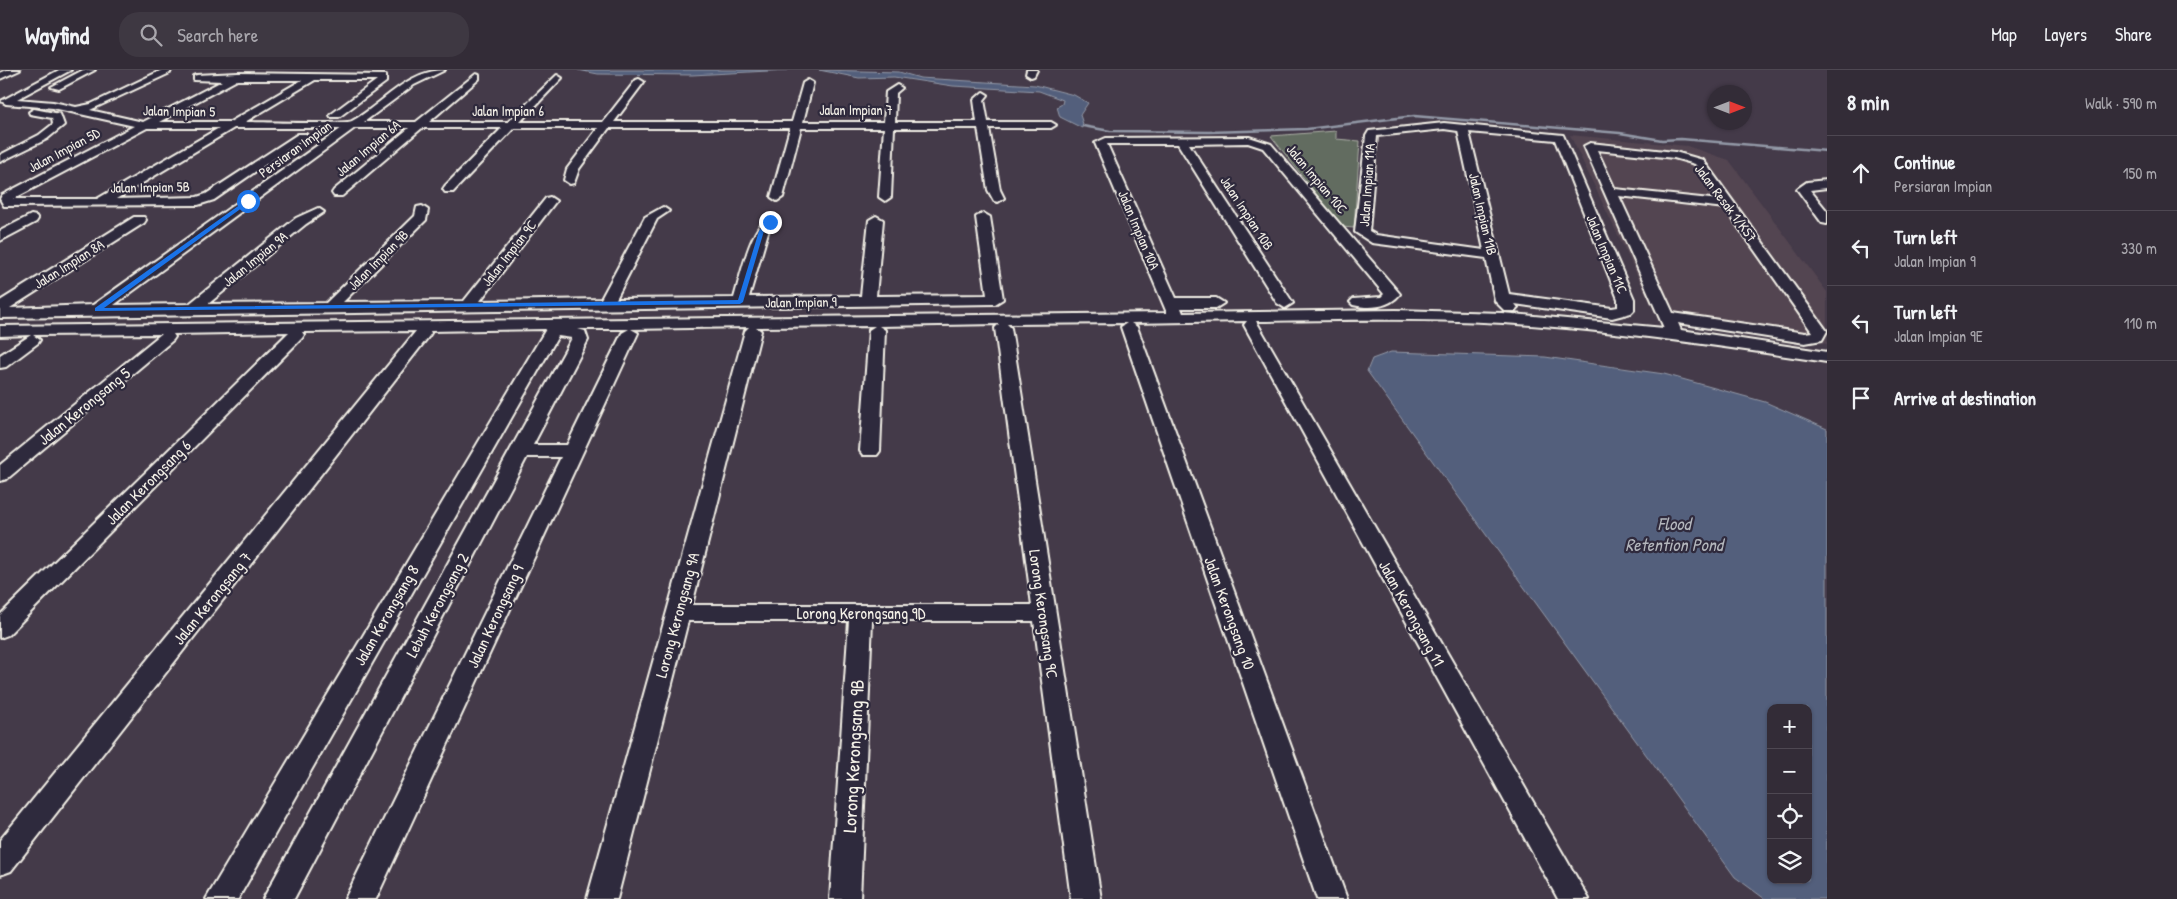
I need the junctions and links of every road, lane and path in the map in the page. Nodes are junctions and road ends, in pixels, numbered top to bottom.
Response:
1 (15, 70) edge
2 (66, 70) edge
3 (90, 70) edge
4 (440, 70) edge
5 (167, 71) edge
6 (0, 76) edge
7 (236, 77) junction
8 (315, 77) junction
9 (476, 77) dead end
10 (197, 78) dead end
11 (557, 78) dead end
12 (639, 82) dead end
13 (808, 83) dead end
14 (897, 88) dead end
15 (983, 95) dead end
16 (22, 102) junction
17 (4, 105) edge
18 (77, 110) junction
19 (335, 115) dead end
20 (143, 125) junction
21 (664, 125) junction
22 (732, 125) junction
23 (796, 125) junction
24 (889, 125) junction
25 (981, 125) junction
26 (1051, 125) dead end
27 (230, 126) junction
28 (352, 126) junction
29 (418, 126) junction
30 (513, 126) junction
31 (606, 126) junction
32 (1463, 128) junction
33 (302, 136) dead end
34 (1559, 137) joint
35 (1181, 140) junction
36 (0, 158) edge
37 (570, 180) dead end
38 (1827, 186) edge
39 (449, 189) dead end
40 (338, 192) dead end
41 (1612, 192) junction
42 (777, 197) dead end
43 (885, 197) dead end
44 (998, 198) dead end
45 (550, 201) dead end
46 (100, 203) junction
47 (1731, 205) junction
48 (422, 210) dead end
49 (663, 211) dead end
50 (1827, 211) edge
51 (318, 212) dead end
52 (983, 217) dead end
53 (31, 219) dead end
54 (139, 220) dead end
55 (876, 220) dead end
56 (1827, 220) edge
57 (771, 221) dead end
58 (0, 237) edge
59 (1492, 255) junction
60 (1502, 299) junction
61 (868, 301) junction
62 (740, 302) junction
63 (1285, 302) junction
64 (606, 304) junction
65 (469, 305) junction
66 (330, 307) junction
67 (0, 308) edge
68 (193, 308) junction
69 (97, 310) junction
70 (1174, 310) junction
71 (0, 313) edge
72 (1668, 316) junction
73 (1507, 319) junction
74 (1252, 325) dead end
75 (1129, 327) dead end
76 (1003, 328) dead end
77 (877, 330) dead end
78 (0, 331) edge
79 (552, 331) joint
80 (753, 331) dead end
81 (423, 333) dead end
82 (630, 333) dead end
83 (1675, 334) junction
84 (296, 335) dead end
85 (168, 337) dead end
86 (32, 340) dead end
87 (1827, 357) edge
88 (0, 363) edge
89 (520, 451) junction
90 (574, 451) junction
91 (870, 451) dead end
92 (0, 475) edge
93 (678, 613) junction
94 (861, 613) junction
95 (1044, 613) junction
96 (0, 629) edge
97 (0, 862) edge
98 (220, 899) edge
99 (278, 899) edge
100 (360, 899) edge
101 (602, 899) edge
102 (845, 899) edge
103 (1086, 899) edge
104 (1332, 899) edge
105 (1574, 899) edge

1 - 6 street
2 - 17 street
3 - 16 street
4 - 28 street, Persiaran Impian
5 - 18 street
7 - 8 street
7 - 10 street
7 - 20 street
8 - 19 street
8 - 27 street, Jalan Impian 5B
9 - 29 street, Jalan Impian 6A
11 - 30 street
12 - 31 street
13 - 23 street
14 - 24 street
15 - 25 street
16 - 17 street, Jalan Impian 5
16 - 18 street, Jalan Impian 5
17 - 36 street
18 - 20 street, Jalan Impian 5
20 - 27 street, Jalan Impian 5
20 - 46 street, Jalan Impian 5D
21 - 22 street
21 - 22 street
21 - 31 street, Jalan Impian 6
22 - 23 street, Jalan Impian 7
23 - 24 street, Jalan Impian 7
23 - 42 street
24 - 25 street, Jalan Impian 7
24 - 43 street
25 - 26 street, Jalan Impian 7
25 - 44 street
27 - 28 street, Jalan Impian 5
27 - 46 street, Jalan Impian 5B
28 - 29 street, Jalan Impian 6
28 - 69 street, Persiaran Impian
29 - 30 street, Jalan Impian 6
29 - 40 street, Jalan Impian 6A
30 - 31 street, Jalan Impian 6
30 - 39 street
31 - 37 street
32 - 34 street, Jalan Impian 11A
32 - 59 street, Jalan Impian 11B
32 - 59 street, Jalan Impian 11A
33 - 46 street, Jalan Impian 5B
34 - 60 street, Jalan Impian 11C
35 - 63 street, Jalan Impian 10B
35 - 63 street, Jalan Impian 10C
35 - 70 street, Jalan Impian 10A
38 - 50 street
38 - 56 street
41 - 47 street
41 - 47 street, Jalan Resak 1/KS7
41 - 72 street, Jalan Resak 1/KS7
45 - 65 street, Jalan Impian 9C
47 - 72 street, Jalan Resak 1/KS7
48 - 66 street, Jalan Impian 9B
49 - 64 street
51 - 68 street, Jalan Impian 9A
52 - 61 street, Jalan Impian 9
53 - 58 street
54 - 67 street, Jalan Impian 8A
55 - 61 street
57 - 62 street
59 - 60 street, Jalan Impian 11B
60 - 73 street, Jalan Impian 11B
61 - 62 street, Jalan Impian 9
62 - 64 street, Jalan Impian 9
63 - 70 street
64 - 65 street, Jalan Impian 9
65 - 66 street, Jalan Impian 9
66 - 68 street, Jalan Impian 9
68 - 69 street, Jalan Impian 9
69 - 71 street, Jalan Impian 9
70 - 73 street
70 - 78 street
72 - 83 street, Jalan Resak 1/KS7
73 - 83 street
74 - 105 street, Jalan Kerongsang 11
75 - 104 street, Jalan Kerongsang 10
76 - 95 street, Lorong Kerongsang 9C
77 - 91 street
79 - 89 street, Lebuh Kerongsang 2
79 - 98 street, Jalan Kerongsang 8
80 - 93 street, Lorong Kerongsang 9A
81 - 97 street, Jalan Kerongsang 7
82 - 90 street, Jalan Kerongsang 9
83 - 87 street
84 - 96 street, Jalan Kerongsang 6
85 - 92 street, Jalan Kerongsang 5
86 - 88 street
89 - 90 street
89 - 99 street, Lebuh Kerongsang 2
90 - 100 street, Jalan Kerongsang 9
93 - 94 street, Lorong Kerongsang 9D
93 - 101 street, Lorong Kerongsang 9A
94 - 95 street, Lorong Kerongsang 9D
94 - 102 street, Lorong Kerongsang 9B
95 - 103 street, Lorong Kerongsang 9C

